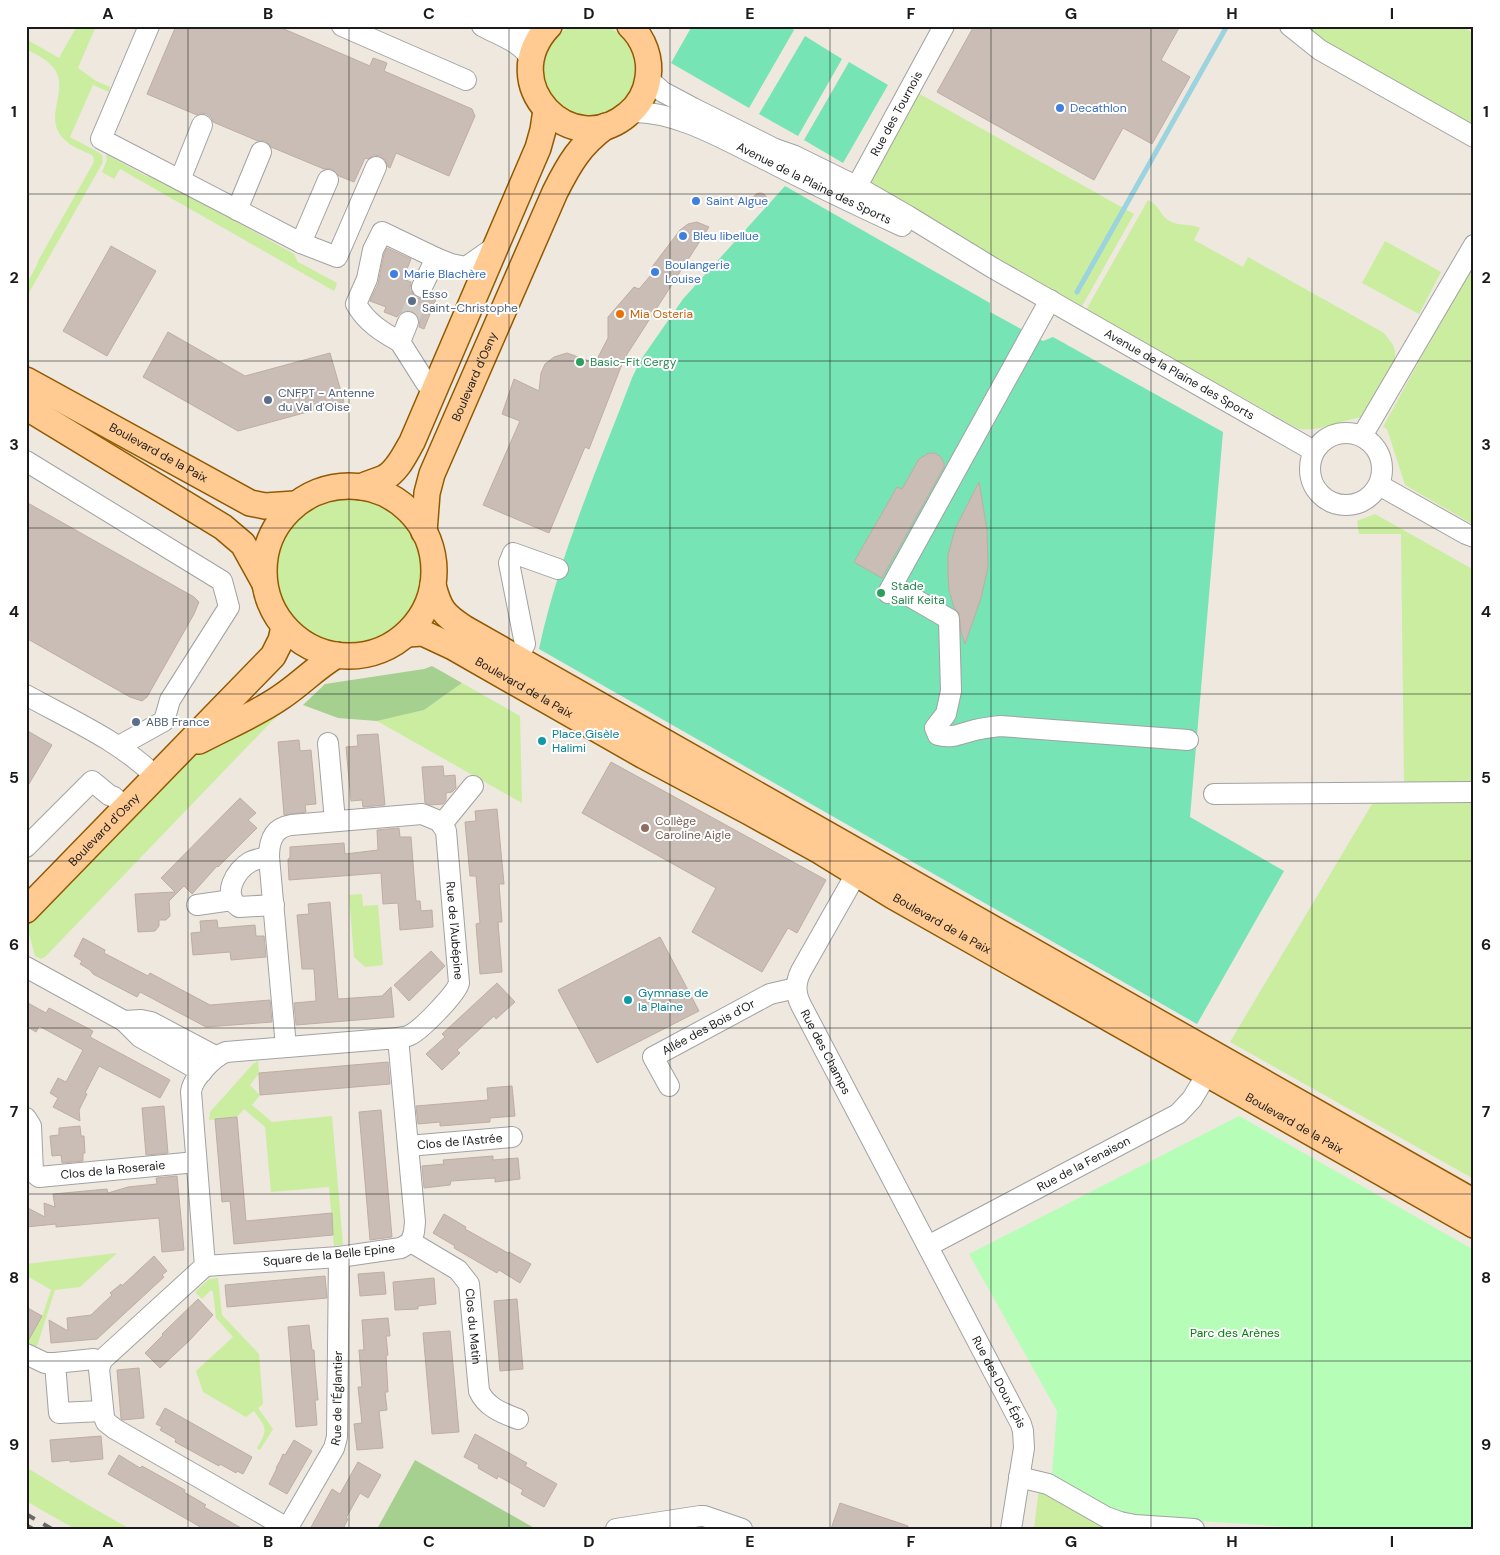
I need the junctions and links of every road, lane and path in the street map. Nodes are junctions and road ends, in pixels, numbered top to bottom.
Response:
1 (149, 26) edge
2 (482, 26) edge
3 (498, 26) edge
4 (944, 26) edge
5 (1290, 26) edge
6 (348, 28) edge
7 (547, 29) edge
8 (636, 30) edge
9 (531, 61) junction
10 (648, 79) junction
11 (466, 80) dead end
12 (546, 110) junction
13 (630, 112) junction
14 (202, 126) dead end
15 (606, 126) junction
16 (1474, 137) edge
17 (261, 152) dead end
18 (376, 167) dead end
19 (180, 180) junction
20 (328, 180) dead end
21 (852, 193) junction
22 (237, 210) junction
23 (301, 242) junction
24 (1474, 244) edge
25 (496, 246) junction
26 (436, 258) junction
27 (422, 287) tunnel mouth
28 (1050, 300) junction
29 (408, 322) tunnel mouth
30 (400, 342) junction
31 (26, 380) edge
32 (433, 389) junction
33 (26, 407) edge
34 (1362, 436) junction
35 (1314, 450) junction
36 (26, 461) edge
37 (1378, 486) junction
38 (362, 487) junction
39 (296, 504) junction
40 (424, 532) junction
41 (1474, 537) edge
42 (558, 569) dead end
43 (264, 582) junction
44 (433, 585) junction
45 (284, 627) junction
46 (407, 634) junction
47 (337, 655) junction
48 (518, 658) junction
49 (26, 695) edge
50 (1188, 740) dead end
51 (328, 743) dead end
52 (119, 746) junction
53 (184, 749) junction
54 (156, 776) junction
55 (473, 786) dead end
56 (1474, 792) edge
57 (1214, 794) dead end
58 (126, 808) junction
59 (335, 821) junction
60 (442, 824) junction
61 (26, 847) edge
62 (269, 858) junction
63 (860, 866) junction
64 (232, 900) junction
65 (197, 905) dead end
66 (274, 905) junction
67 (26, 910) edge
68 (26, 966) edge
69 (796, 988) junction
70 (124, 1021) junction
71 (398, 1038) junction
72 (286, 1047) junction
73 (216, 1057) junction
74 (1212, 1066) junction
75 (202, 1072) junction
76 (669, 1086) dead end
77 (26, 1118) edge
78 (512, 1137) dead end
79 (408, 1146) junction
80 (196, 1162) junction
81 (30, 1173) edge
82 (1474, 1202) edge
83 (1474, 1226) edge
84 (411, 1242) junction
85 (928, 1246) junction
86 (338, 1257) junction
87 (205, 1266) junction
88 (26, 1354) edge
89 (101, 1361) junction
90 (55, 1363) junction
91 (102, 1411) junction
92 (518, 1419) dead end
93 (1019, 1477) junction
94 (287, 1528) edge
95 (616, 1529) edge
96 (742, 1529) edge
97 (1011, 1529) edge
98 (1194, 1529) edge

1 - 19 street
2 - 9 street
3 - 7 street
4 - 21 street, Rue des Tournois
5 - 16 street
6 - 11 street
7 - 9 main road
8 - 10 main road
9 - 12 main road
10 - 13 main road
10 - 21 street, Avenue de la Plaine des Sports
12 - 15 main road
12 - 25 main road
13 - 15 main road
13 - 21 street, Avenue de la Plaine des Sports
14 - 19 street
15 - 40 main road, Boulevard d'Osny
17 - 22 street
18 - 23 street
19 - 22 street
20 - 23 street
21 - 28 street, Avenue de la Plaine des Sports
22 - 23 street
24 - 34 street
25 - 26 street
25 - 32 main road
26 - 27 street
26 - 30 street
28 - 35 street, Avenue de la Plaine des Sports
28 - 50 street
29 - 30 street
30 - 32 street
31 - 39 main road, Boulevard de la Paix
32 - 38 main road
33 - 43 main road
34 - 35 street
34 - 37 street
35 - 37 street
36 - 52 street
37 - 41 street
38 - 39 main road
38 - 40 main road
39 - 43 main road
40 - 44 main road
42 - 48 street
43 - 45 main road
44 - 46 main road
44 - 48 main road, Boulevard de la Paix
45 - 47 main road
45 - 53 main road, Boulevard d'Osny
46 - 47 main road
46 - 63 main road, Boulevard de la Paix
47 - 53 main road, Boulevard d'Osny
48 - 63 main road, Boulevard de la Paix
49 - 52 street
51 - 59 street
52 - 54 street
53 - 54 main road, Boulevard d'Osny
54 - 58 main road, Boulevard d'Osny
55 - 60 street
56 - 57 street
58 - 61 street
58 - 67 main road, Boulevard d'Osny
59 - 60 street
59 - 62 street
60 - 71 street, Rue de l'Aubépine
62 - 64 street
62 - 66 street
63 - 69 street
63 - 74 main road, Boulevard de la Paix
64 - 65 street
64 - 66 street
66 - 72 street
68 - 70 street
69 - 76 street, Allée des Bois d'Or
69 - 85 street, Rue des Champs
70 - 73 street
70 - 75 street
71 - 72 street
71 - 79 street, Square de la Belle Epine
72 - 73 street
73 - 75 street
74 - 82 main road, Boulevard de la Paix
74 - 83 main road, Boulevard de la Paix
74 - 85 street, Rue de la Fenaison
75 - 80 street
77 - 81 street, Clos de la Roseraie
78 - 79 street, Clos de l'Astrée
79 - 84 street, Square de la Belle Epine
80 - 81 street, Clos de la Roseraie
80 - 87 street
84 - 86 street, Square de la Belle Epine
84 - 92 street, Clos du Matin
85 - 93 street, Rue des Doux Épis
86 - 87 street, Square de la Belle Epine
86 - 94 street, Rue de l'Églantier
87 - 89 street
88 - 90 street
89 - 90 street
89 - 91 street
90 - 91 street
91 - 94 street, Rue de l'Églantier
93 - 97 street, Rue des Doux Épis
93 - 98 street
95 - 96 street

